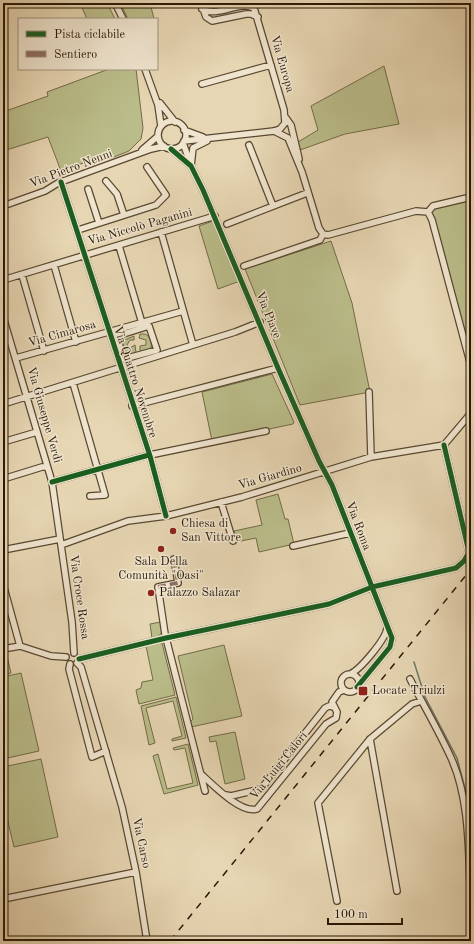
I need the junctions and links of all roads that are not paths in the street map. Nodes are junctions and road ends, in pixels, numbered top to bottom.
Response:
1 (115, 3) edge
2 (202, 6) edge
3 (258, 17) junction
4 (122, 18) edge
5 (271, 65) junction
6 (145, 70) edge
7 (202, 84) dead end
8 (154, 92) junction
9 (286, 118) junction
10 (175, 122) junction
11 (162, 126) junction
12 (280, 129) junction
13 (184, 130) junction
14 (274, 131) junction
15 (158, 136) junction
16 (211, 138) junction
17 (295, 139) junction
18 (183, 142) junction
19 (250, 145) dead end
20 (164, 146) junction
21 (171, 149) junction
22 (125, 160) junction
23 (190, 164) junction
24 (147, 166) dead end
25 (302, 172) junction
26 (106, 180) dead end
27 (61, 182) junction
28 (88, 189) dead end
29 (308, 193) junction
30 (471, 197) edge
31 (3, 206) edge
32 (272, 206) junction
33 (428, 212) junction
34 (124, 215) junction
35 (215, 216) junction
36 (100, 223) junction
37 (227, 224) dead end
38 (78, 230) junction
39 (161, 232) junction
40 (323, 234) junction
41 (119, 246) junction
42 (86, 255) junction
43 (54, 265) junction
44 (244, 266) dead end
45 (22, 275) junction
46 (3, 280) edge
47 (183, 311) junction
48 (3, 317) edge
49 (260, 322) junction
50 (146, 324) junction
51 (109, 332) junction
52 (116, 333) junction
53 (76, 342) junction
54 (193, 345) junction
55 (44, 350) junction
56 (16, 358) junction
57 (471, 366) edge
58 (120, 368) junction
59 (278, 368) junction
60 (73, 383) junction
61 (369, 392) dead end
62 (27, 398) junction
63 (3, 404) edge
64 (132, 406) junction
65 (471, 413) edge
66 (266, 431) dead end
67 (37, 432) junction
68 (3, 442) edge
69 (444, 445) junction
70 (149, 455) junction
71 (371, 457) junction
72 (46, 467) junction
73 (99, 470) junction
74 (325, 472) junction
75 (3, 479) edge
76 (52, 482) junction
77 (90, 496) dead end
78 (221, 502) junction
79 (166, 516) junction
80 (350, 533) junction
81 (60, 539) junction
82 (232, 541) dead end
83 (61, 545) junction
84 (293, 546) dead end
85 (3, 550) edge
86 (174, 559) dead end
87 (3, 584) edge
88 (372, 587) junction
89 (387, 626) junction
90 (166, 638) junction
91 (20, 646) junction
92 (3, 649) edge
93 (74, 653) junction
94 (66, 657) junction
95 (78, 661) junction
96 (70, 664) junction
97 (350, 674) junction
98 (410, 679) dead end
99 (357, 687) junction
100 (344, 690) junction
101 (421, 701) junction
102 (334, 707) junction
103 (370, 739) junction
104 (106, 751) junction
105 (201, 774) junction
106 (205, 791) dead end
107 (244, 793) junction
108 (224, 794) junction
109 (243, 806) junction
110 (471, 807) edge
111 (464, 810) junction
112 (136, 872) junction
113 (397, 891) dead end
114 (3, 899) edge
115 (337, 901) dead end
116 (471, 904) edge
117 (148, 941) edge

1 - 4 street
2 - 3 street
2 - 3 street
3 - 5 street, Via Europa
5 - 7 street
5 - 9 street, Via Europa
6 - 8 street
8 - 10 street
8 - 11 street
9 - 12 street
9 - 17 street, Via Europa
10 - 11 street
10 - 13 street
11 - 15 street
12 - 14 street
12 - 17 street
13 - 16 street
13 - 18 street
14 - 16 street
14 - 25 street
15 - 20 street
15 - 22 street, Via Pietro Nenni
16 - 18 street
16 - 23 street
17 - 25 street, Via Europa
18 - 21 street
18 - 23 street
19 - 32 street
20 - 21 street, Via Piave
20 - 22 street, Via Pietro Nenni
21 - 23 street, Via Piave
22 - 27 street, Via Pietro Nenni
23 - 35 street, Via Piave
24 - 34 street
25 - 29 street
26 - 34 street
27 - 31 street, Via Pietro Nenni
27 - 38 street, Via Quattro Novembre
28 - 36 street
29 - 32 street
29 - 40 street
30 - 33 street
32 - 37 street
33 - 40 street
33 - 57 street
34 - 36 street
35 - 39 street, Via Niccolò Paganini
35 - 49 street, Via Piave
36 - 38 street
38 - 42 street, Via Quattro Novembre
39 - 41 street, Via Niccolò Paganini
39 - 47 street
40 - 44 street
41 - 42 street, Via Niccolò Paganini
41 - 50 street
42 - 43 street, Via Niccolò Paganini
42 - 51 street, Via Quattro Novembre
43 - 45 street, Via Niccolò Paganini
43 - 53 street
45 - 46 street, Via Niccolò Paganini
45 - 55 street
47 - 50 street, Via Cimarosa
47 - 54 street
48 - 56 street, Via Giuseppe Verdi
49 - 54 street
49 - 59 street, Via Piave
50 - 52 street, Via Cimarosa
50 - 52 street
51 - 52 street, Via Cimarosa
51 - 53 street, Via Cimarosa
51 - 58 street, Via Quattro Novembre
53 - 55 street, Via Cimarosa
54 - 58 street
55 - 56 street, Via Cimarosa
56 - 62 street, Via Giuseppe Verdi
58 - 60 street
58 - 64 street, Via Quattro Novembre
59 - 64 street
59 - 74 street, Via Piave
60 - 62 street
60 - 73 street
61 - 71 street
62 - 63 street
62 - 67 street, Via Giuseppe Verdi
64 - 70 street, Via Quattro Novembre
65 - 69 street
66 - 70 street
67 - 68 street
67 - 72 street, Via Giuseppe Verdi
69 - 71 street, Via Giardino
69 - 88 street
70 - 73 street
70 - 79 street, Via Quattro Novembre
71 - 74 street, Via Giardino
72 - 75 street
72 - 76 street, Via Giuseppe Verdi
73 - 76 street
73 - 77 street
74 - 78 street, Via Giardino
74 - 80 street, Via Roma
76 - 81 street, Via Giuseppe Verdi
78 - 79 street, Via Giardino
78 - 82 street
79 - 83 street, Via Giardino
80 - 84 street
80 - 88 street, Via Roma
81 - 83 street, Via Giuseppe Verdi
81 - 85 street
83 - 93 street, Via Croce Rossa
86 - 90 street
87 - 91 street
88 - 89 street, Via Roma
88 - 90 street
89 - 97 street
89 - 99 street
90 - 95 street
90 - 105 street
91 - 92 street
91 - 94 street
93 - 94 street
93 - 95 street, Via Carso
94 - 96 street
95 - 96 street
95 - 104 street, Via Carso
96 - 104 street
97 - 99 street
97 - 100 street
98 - 101 street
99 - 100 street
100 - 102 street, Via Luigi Calori
101 - 103 street
101 - 111 street
102 - 107 street, Via Luigi Calori
102 - 109 street, Via Luigi Calori
103 - 113 street
103 - 115 street
104 - 112 street, Via Carso
105 - 106 street
105 - 108 street, Via Luigi Calori
107 - 108 street, Via Luigi Calori
107 - 109 street
108 - 109 street, Via Luigi Calori
110 - 111 street
111 - 116 street
112 - 114 street
112 - 117 street, Via Carso

